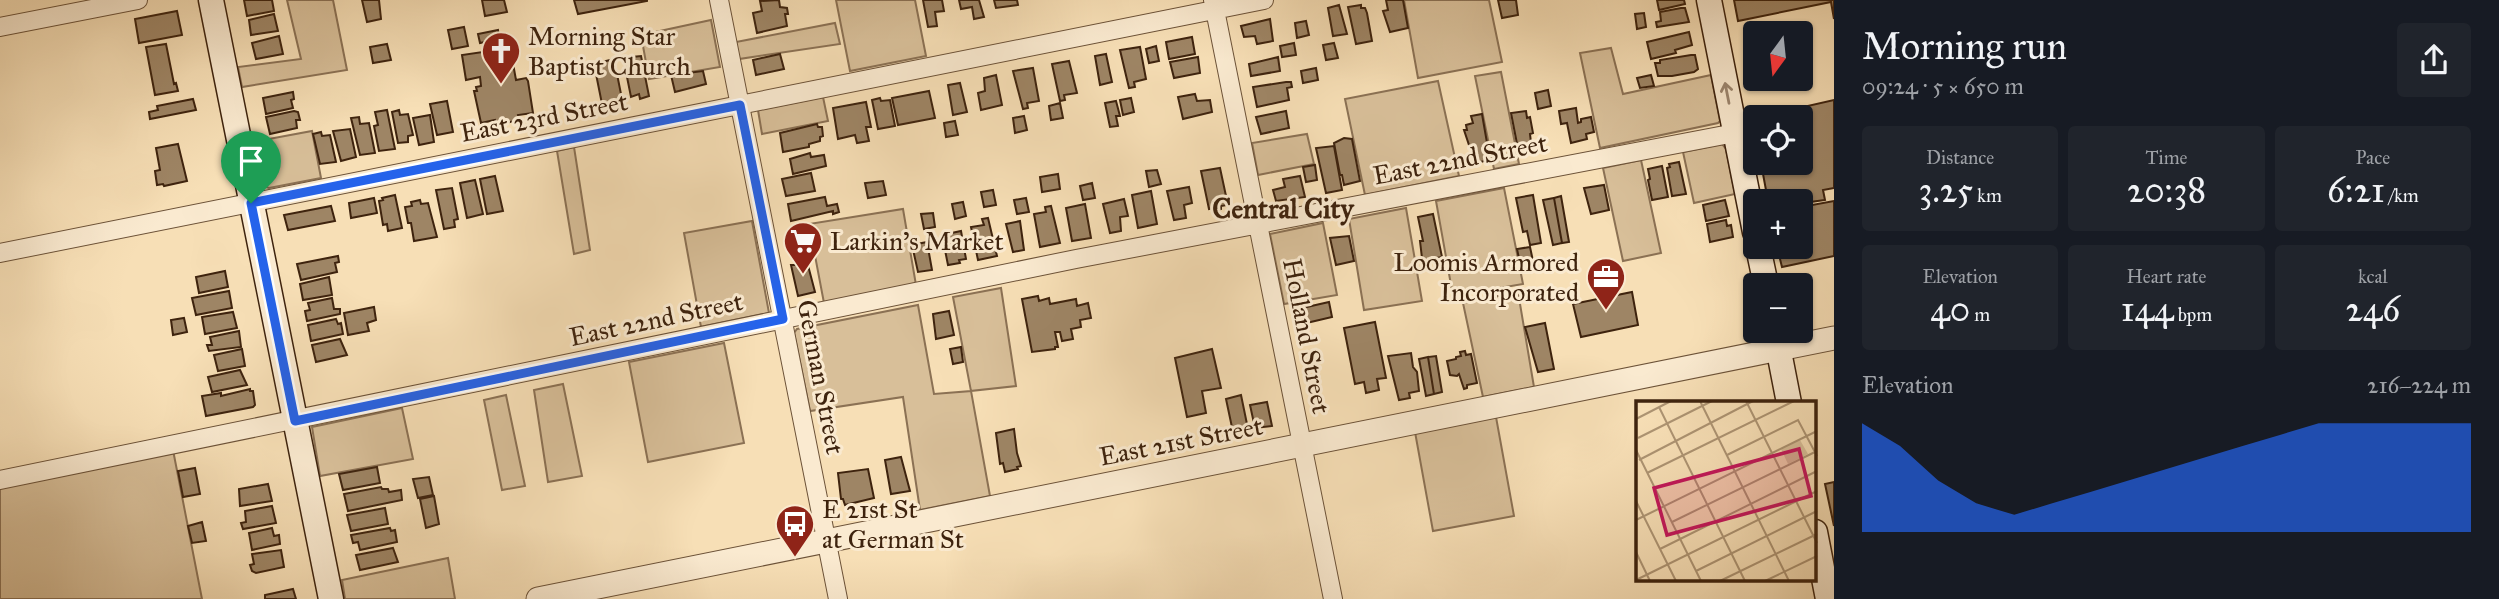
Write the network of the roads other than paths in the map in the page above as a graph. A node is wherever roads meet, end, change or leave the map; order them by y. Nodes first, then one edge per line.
1 (138, 0) edge
2 (211, 0) edge
3 (719, 0) edge
4 (1264, 0) edge
5 (1709, 0) edge
6 (1214, 5) edge
7 (0, 27) edge
8 (740, 105) junction
9 (1735, 133) junction
10 (1746, 189) edge
11 (251, 203) junction
12 (1258, 224) junction
13 (0, 253) edge
14 (783, 319) junction
15 (1834, 338) edge
16 (1813, 339) edge
17 (1763, 343) edge
18 (1778, 343) edge
19 (1789, 401) edge
20 (295, 421) junction
21 (1302, 445) junction
22 (0, 480) edge
23 (1816, 538) edge
24 (827, 541) junction
25 (331, 599) edge
26 (538, 599) edge
27 (838, 599) edge
28 (1333, 599) edge
29 (1828, 599) edge

1 - 7 street
2 - 11 main road
3 - 8 street, German Street
4 - 6 street, East 23rd Street
9 -> 5 main road
6 - 8 street, East 23rd Street
6 - 12 street, Holland Street
8 - 11 street, East 23rd Street
8 - 14 street, German Street
9 - 10 main road
9 - 12 street, East 22nd Street
11 - 13 street, East 23rd Street
11 - 20 main road
12 - 14 street, East 22nd Street
12 - 21 street, Holland Street
14 - 20 street, East 22nd Street
14 - 24 street, German Street
15 - 16 street, East 21st Street
17 - 21 street, East 21st Street
18 - 19 main road
20 - 22 street, East 22nd Street
20 - 25 main road
21 - 24 street, East 21st Street
21 - 28 street, Holland Street
23 - 29 main road
24 - 26 street, East 21st Street
24 - 27 street, German Street

